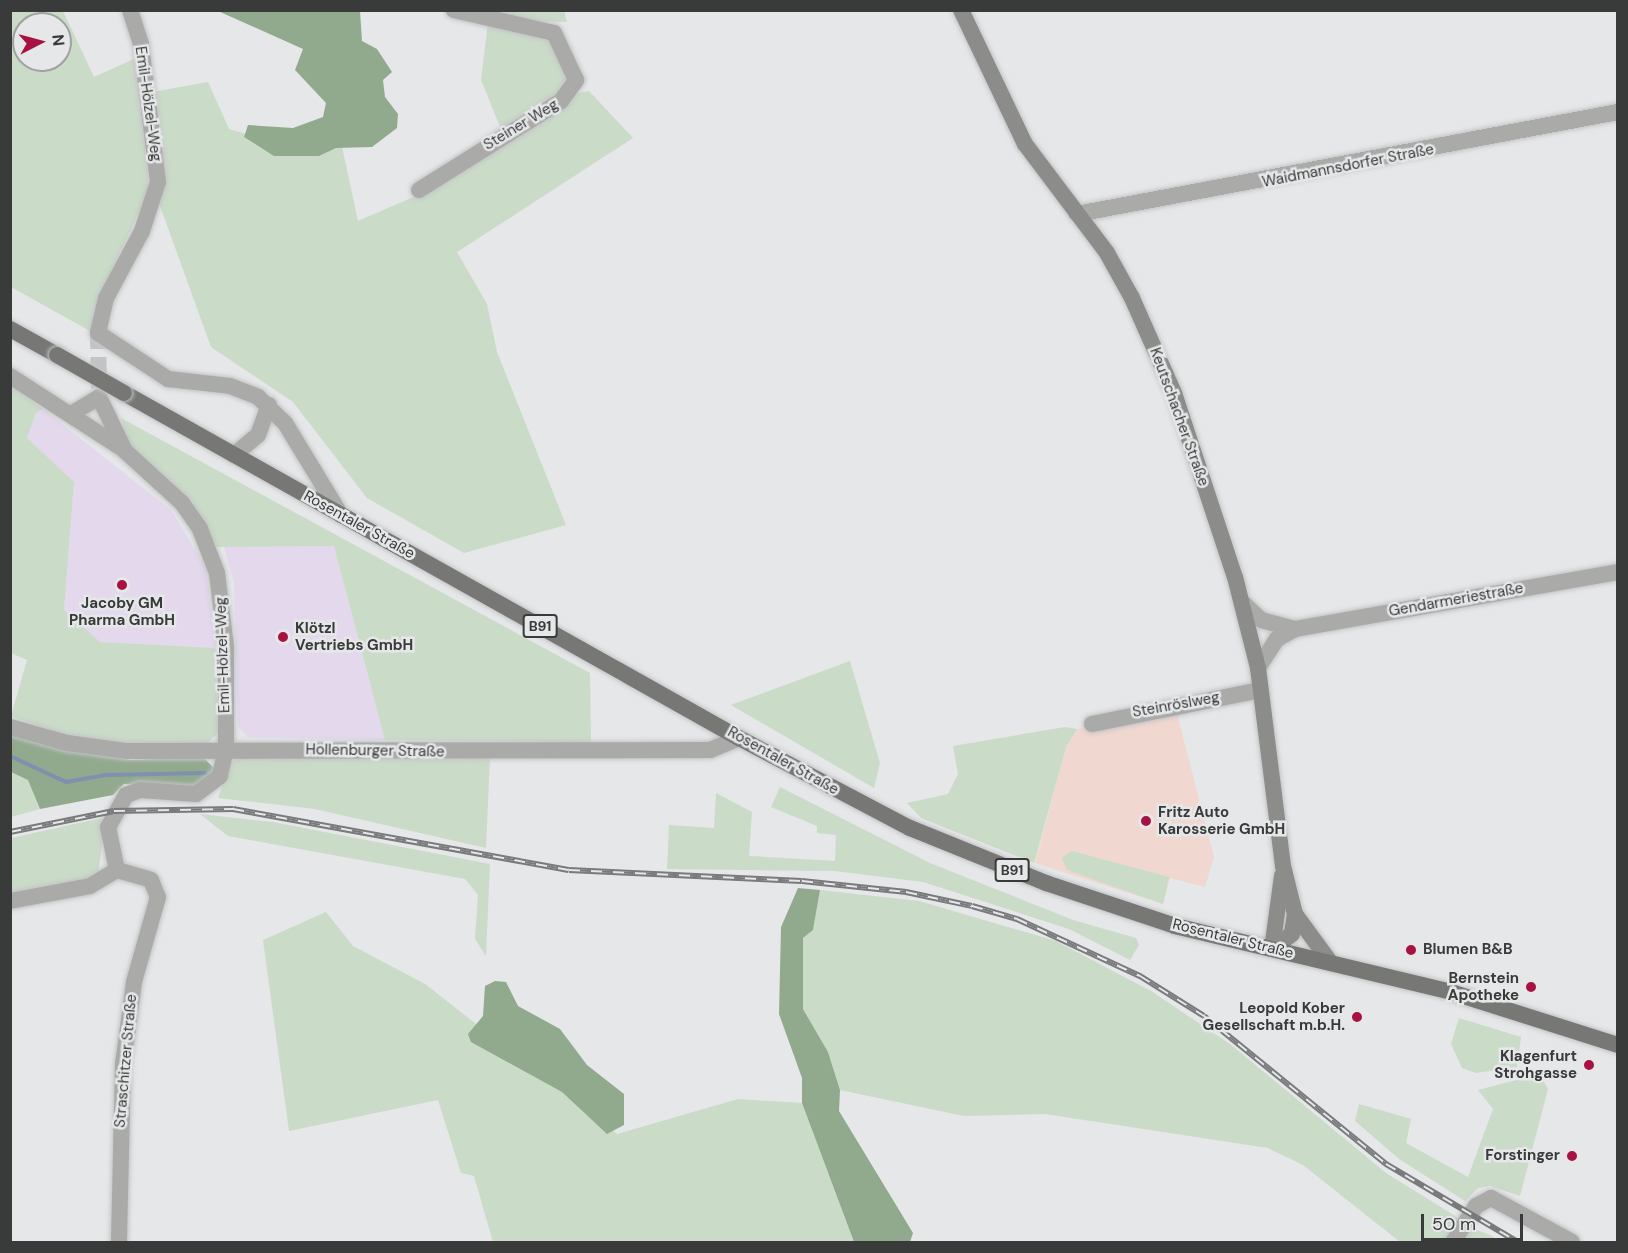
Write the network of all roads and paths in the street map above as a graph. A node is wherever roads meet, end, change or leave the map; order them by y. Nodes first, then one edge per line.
1 (130, 10) edge
2 (454, 10) edge
3 (961, 10) edge
4 (1617, 112) edge
5 (419, 190) dead end
6 (1077, 214) junction
7 (10, 329) edge
8 (10, 376) edge
9 (268, 405) junction
10 (71, 414) junction
11 (125, 450) junction
12 (234, 454) junction
13 (341, 515) junction
14 (1617, 572) edge
15 (1242, 602) junction
16 (1285, 632) junction
17 (1252, 639) junction
18 (1258, 668) junction
19 (1261, 690) junction
20 (1092, 724) dead end
21 (10, 727) edge
22 (739, 738) junction
23 (226, 749) junction
24 (1283, 866) junction
25 (117, 870) junction
26 (10, 901) edge
27 (1295, 914) junction
28 (1272, 949) junction
29 (1331, 963) junction
30 (1617, 1046) edge
31 (119, 1242) edge
32 (1452, 1242) edge
33 (1572, 1242) edge

1 - 9 street, Emil-Hölzel-Weg
2 - 5 street, Steiner Weg
3 - 6 main road, Keutschacher Straße
4 - 6 street, Waidmannsdorfer Straße
6 - 15 main road, Keutschacher Straße
7 - 12 main road, Rosentaler Straße / B91, bridge
8 - 10 street, Emil-Hölzel-Weg
9 - 12 street
9 - 13 street, Emil-Hölzel-Weg
10 - 11 street, Emil-Hölzel-Weg
10 - 11 street, Emil-Hölzel-Weg
11 - 23 street, Emil-Hölzel-Weg
12 - 13 main road, Rosentaler Straße / B91
13 - 22 main road, Rosentaler Straße / B91
14 - 16 street, Gendarmeriestraße
15 - 16 street
15 - 17 main road, Keutschacher Straße
16 - 17 street, Gendarmeriestraße
16 - 18 street
17 - 18 main road, Keutschacher Straße
18 - 19 main road, Keutschacher Straße
19 - 20 street, Steinröslweg
19 - 24 main road, Keutschacher Straße
21 - 23 street, Hollenburger Straße
22 - 23 street, Hollenburger Straße
22 - 28 main road, Rosentaler Straße / B91
23 - 25 street
24 - 27 main road
24 - 28 main road
25 - 26 street
25 - 31 street, Straschitzer Straße
27 - 28 main road
27 - 29 main road
28 - 29 main road, Rosentaler Straße / B91
29 - 30 main road, Rosentaler Straße / B91
32 - 33 street

